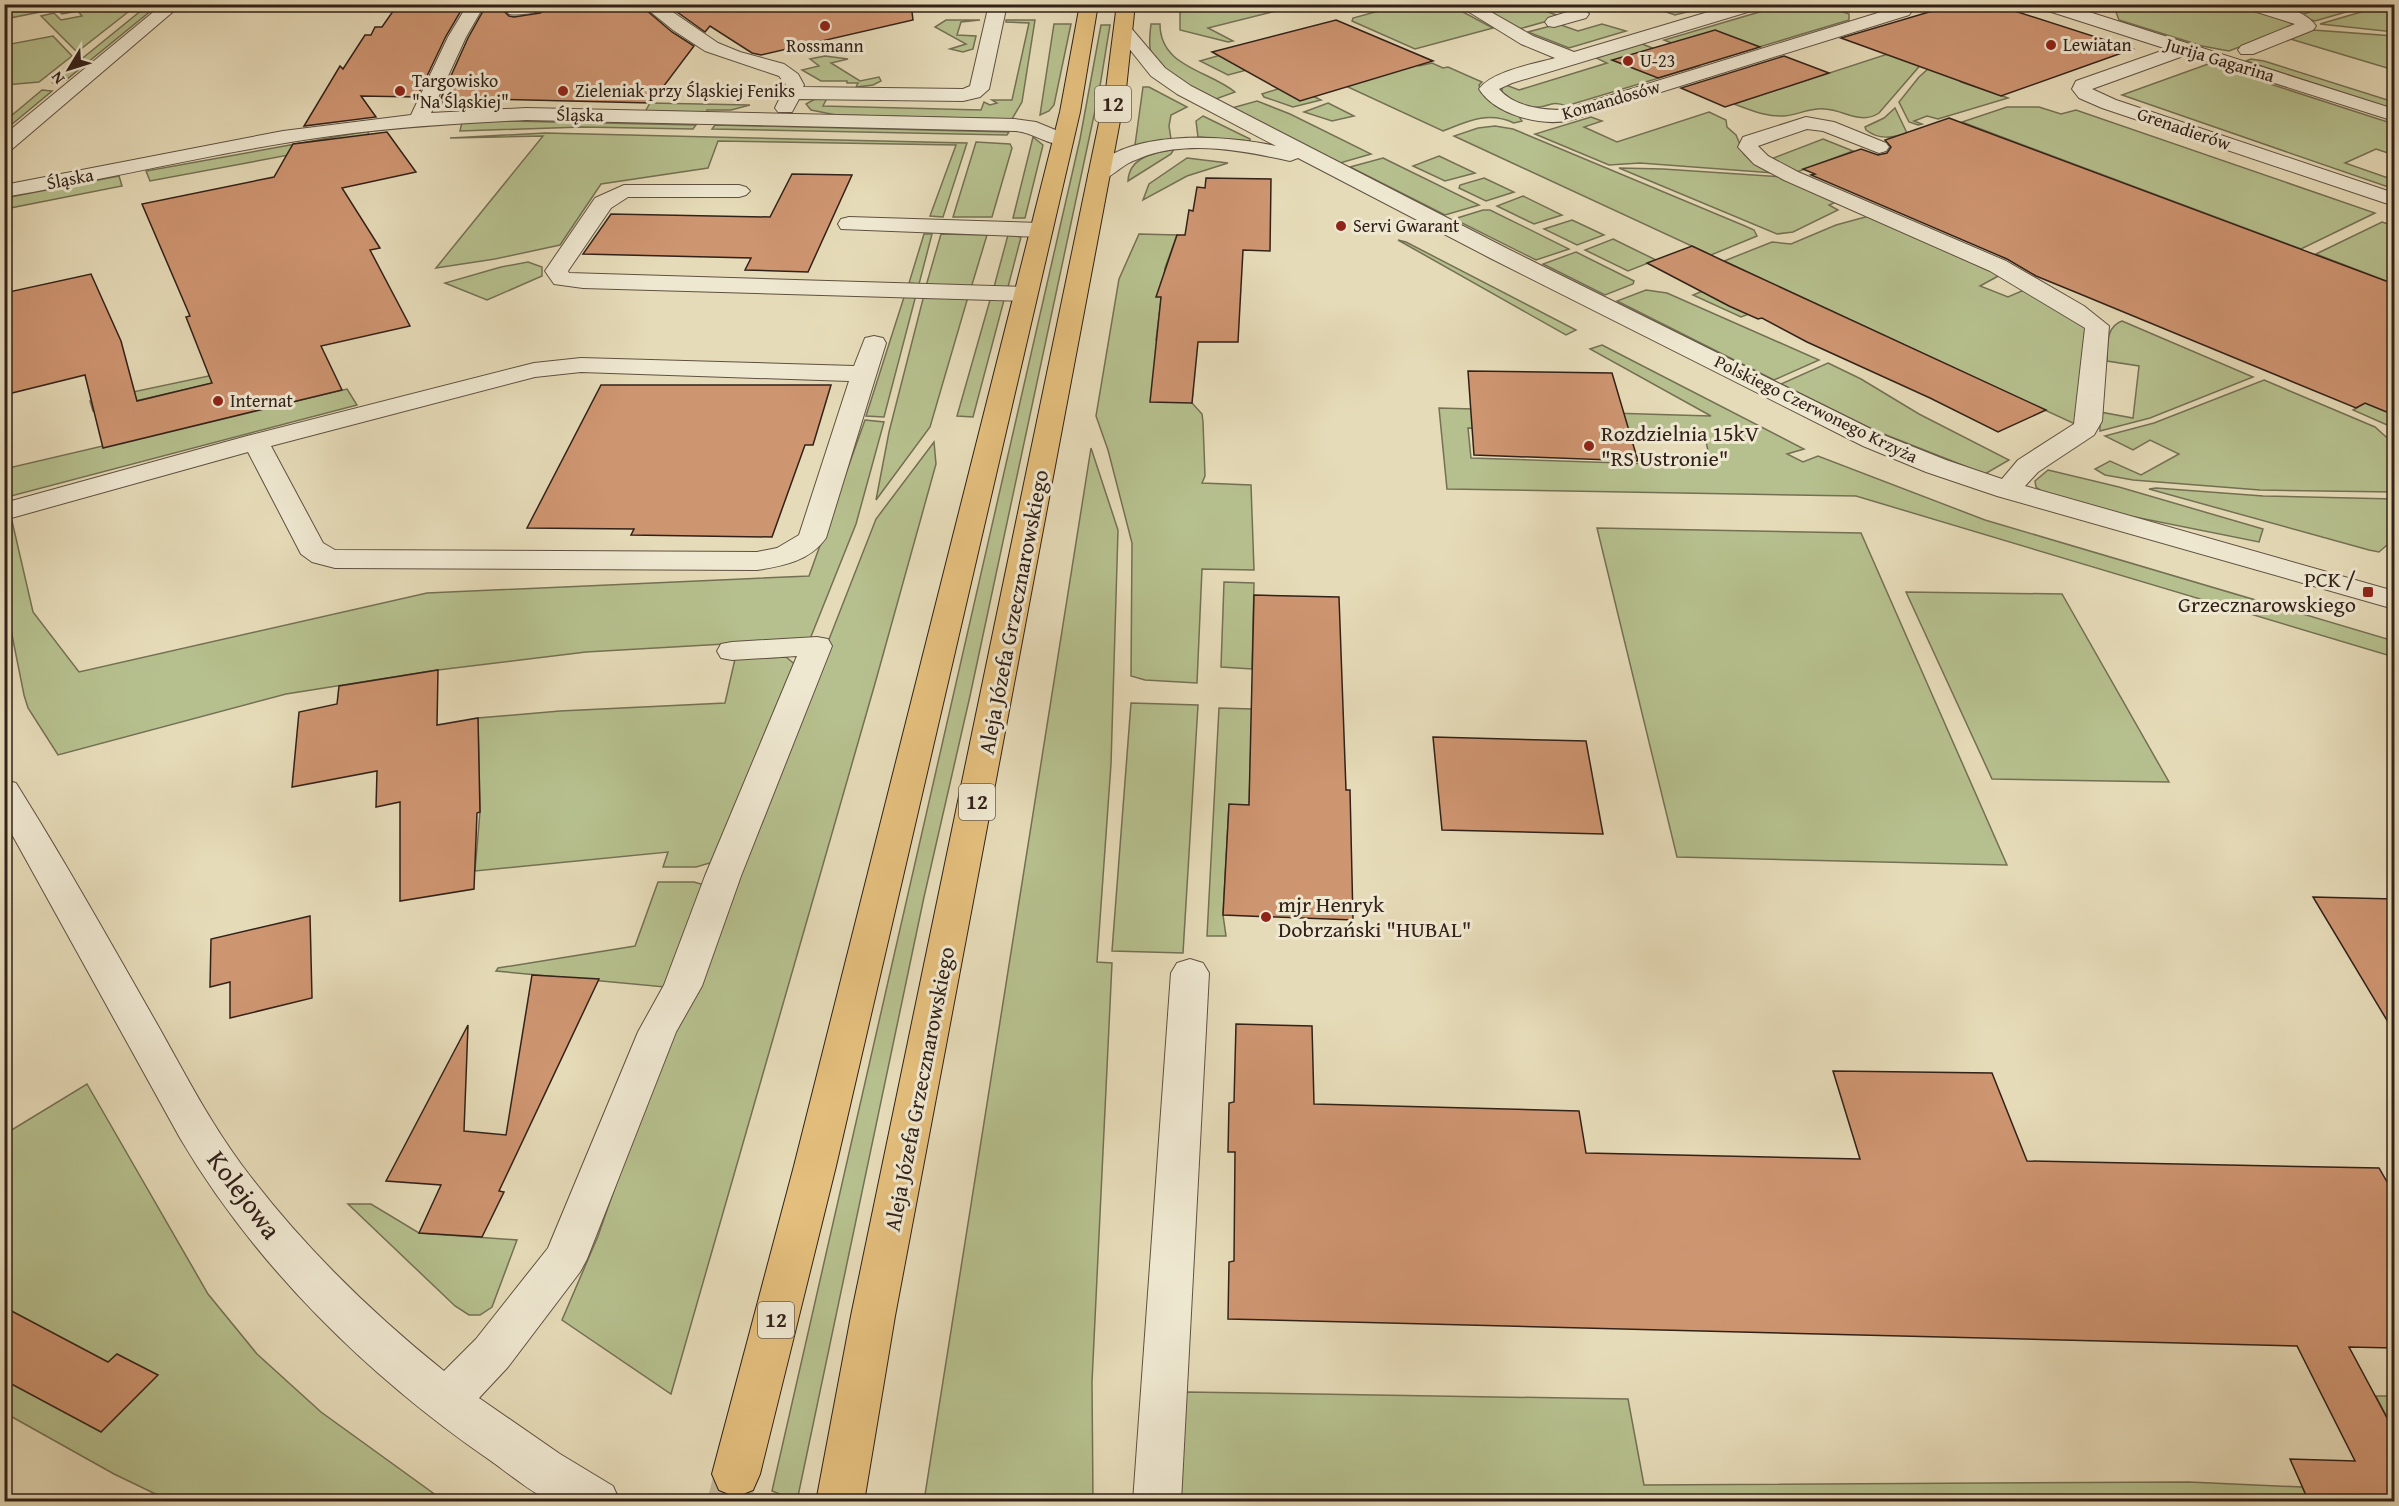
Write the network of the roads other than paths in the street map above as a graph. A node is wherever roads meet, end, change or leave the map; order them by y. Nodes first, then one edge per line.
1 (174, 4) edge
2 (477, 4) edge
3 (546, 4) edge
4 (649, 4) edge
5 (998, 4) edge
6 (1089, 4) edge
7 (1126, 4) edge
8 (1464, 4) edge
9 (1563, 4) edge
10 (1755, 4) edge
11 (2045, 4) edge
12 (2093, 4) edge
13 (2250, 4) edge
14 (515, 10) dead end
15 (1902, 11) dead end
16 (2069, 13) junction
17 (1554, 22) dead end
18 (1125, 32) junction
19 (2184, 49) junction
20 (2247, 50) junction
21 (2207, 56) junction
22 (1574, 59) junction
23 (2338, 78) dead end
24 (792, 93) junction
25 (1070, 112) junction
26 (2394, 115) edge
27 (418, 120) junction
28 (779, 121) junction
29 (1029, 126) junction
30 (1063, 140) junction
31 (4, 146) edge
32 (1879, 147) dead end
33 (135, 167) junction
34 (1335, 168) junction
35 (1098, 175) junction
36 (4, 176) edge
37 (4, 191) edge
38 (739, 191) dead end
39 (2394, 200) edge
40 (849, 224) dead end
41 (1040, 230) junction
42 (1024, 294) junction
43 (874, 343) dead end
44 (864, 374) junction
45 (256, 442) junction
46 (2007, 490) junction
47 (4, 512) edge
48 (2394, 600) edge
49 (732, 651) dead end
50 (8, 803) edge
51 (1190, 974) dead end
52 (446, 1401) junction
53 (736, 1474) tunnel mouth
54 (596, 1502) edge
55 (840, 1502) edge
56 (1156, 1502) edge

1 - 31 street
2 - 27 street
3 - 14 street
4 - 24 street
5 - 24 street
6 - 25 main road, 12
7 - 18 main road, Aleja Józefa Grzecznarowskiego / 12
8 - 22 street
9 - 17 street
10 - 22 street, Komandosów
11 - 16 street, Jurija Gagarina
12 - 16 street
13 - 20 street
15 - 22 street, Komandosów
16 - 19 street, Jurija Gagarina
18 - 34 street, Polskiego Czerwonego Krzyża
18 - 35 main road, Aleja Józefa Grzecznarowskiego / 12
19 - 21 street, Jurija Gagarina
19 - 39 street, Grenadierów
20 - 21 street
20 - 23 street
21 - 26 street, Jurija Gagarina
24 - 28 street
25 - 29 street, Śląska
25 - 30 main road, 12
27 - 28 street, Śląska
27 - 33 street, Śląska
28 - 29 street, Śląska
29 - 30 street, Śląska
30 - 41 main road, 12
32 - 46 street
33 - 36 street, Śląska
33 - 37 street, Śląska
34 - 35 street, Polskiego Czerwonego Krzyża
34 - 46 street, Polskiego Czerwonego Krzyża
35 - 55 main road, Aleja Józefa Grzecznarowskiego / 12
38 - 42 street
40 - 41 street
41 - 42 main road, 12
42 - 53 main road, 12
43 - 44 street
44 - 45 street
44 - 45 street
45 - 47 street
46 - 48 street, Polskiego Czerwonego Krzyża
49 - 52 street
50 - 52 street, Kolejowa
51 - 56 street
52 - 54 street, Kolejowa

